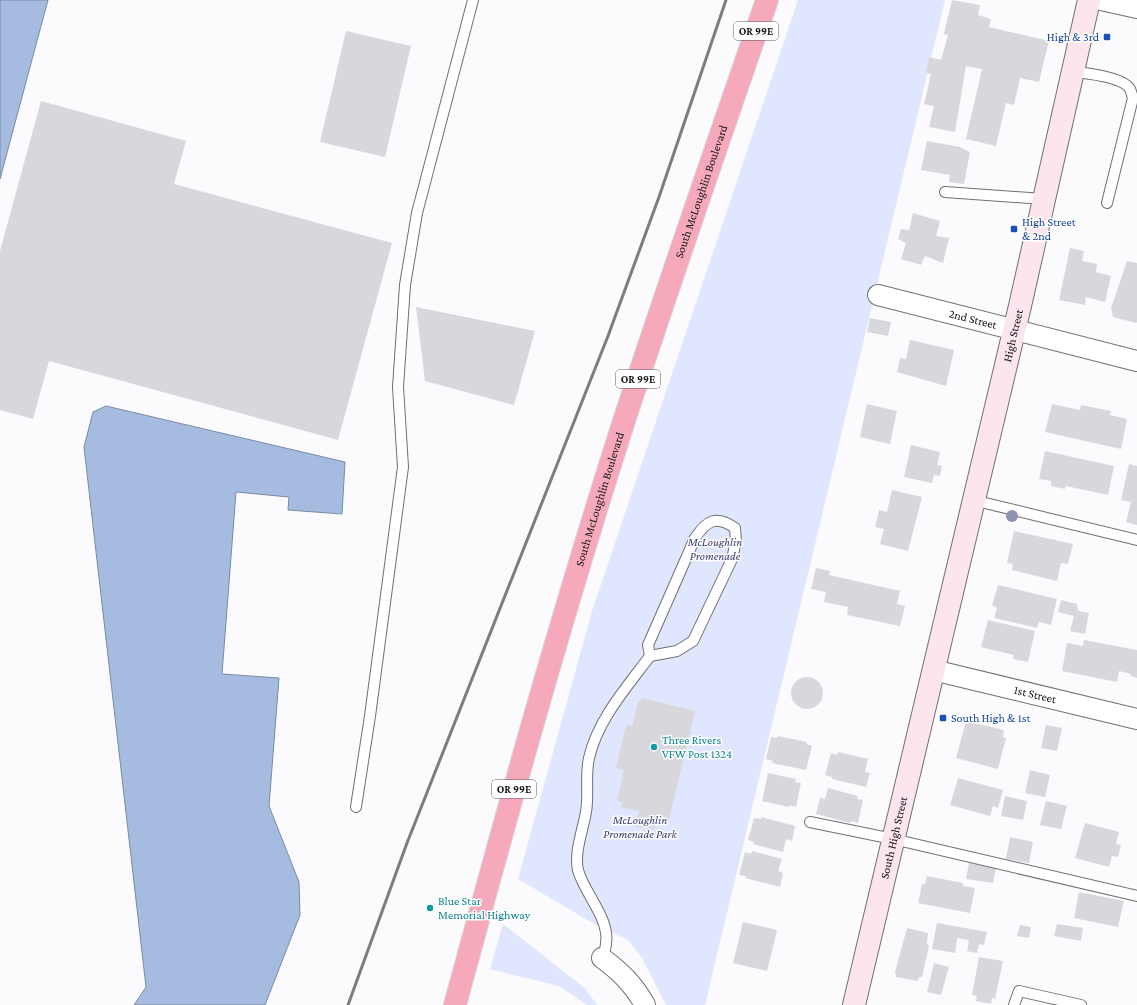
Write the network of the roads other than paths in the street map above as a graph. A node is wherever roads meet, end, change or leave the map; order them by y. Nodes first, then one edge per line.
1 (473, 0) edge
2 (767, 0) edge
3 (1090, 0) edge
4 (1101, 0) edge
5 (1137, 8) edge
6 (1073, 72) junction
7 (945, 192) dead end
8 (1043, 199) junction
9 (1106, 203) dead end
10 (878, 295) dead end
11 (1014, 329) junction
12 (1137, 361) edge
13 (973, 500) junction
14 (1137, 540) edge
15 (650, 656) junction
16 (933, 670) junction
17 (1137, 719) edge
18 (356, 807) dead end
19 (810, 822) dead end
20 (892, 839) junction
21 (1137, 896) edge
22 (602, 958) joint
23 (455, 1005) edge
24 (645, 1005) edge
25 (854, 1005) edge
26 (1014, 1005) edge
27 (1081, 1005) edge

1 - 18 lane
2 - 23 highway, South McLoughlin Boulevard / OR 99E
3 - 6 street, High Street
4 - 5 street
6 - 8 street, High Street
6 - 9 lane
7 - 8 lane
8 - 11 street, High Street
10 - 11 street, 2nd Street
11 - 12 street, 2nd Street
11 - 13 street, High Street
13 - 14 lane
13 - 16 street, High Street
15 - 15 lane
15 - 22 lane
16 - 17 street, 1st Street
16 - 20 street, South High Street
19 - 20 lane
20 - 21 lane
20 - 25 street, South High Street
22 - 24 street
26 - 27 lane

